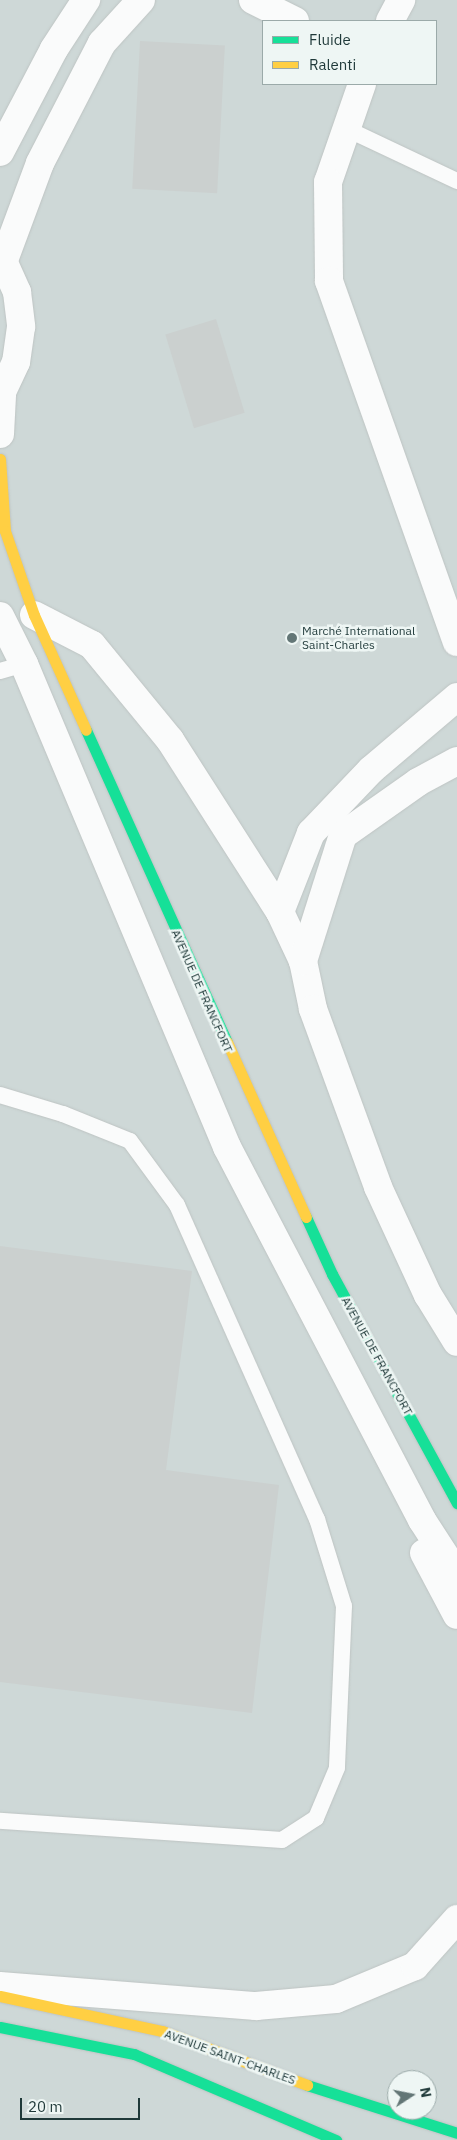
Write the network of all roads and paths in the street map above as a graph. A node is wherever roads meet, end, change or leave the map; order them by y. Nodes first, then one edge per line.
1 (86, 0) edge
2 (141, 0) edge
3 (253, 0) edge
4 (401, 0) edge
5 (293, 20) edge
6 (391, 20) edge
7 (362, 85) edge
8 (346, 129) junction
9 (0, 152) edge
10 (457, 181) edge
11 (2, 257) edge
12 (1, 396) edge
13 (0, 434) edge
14 (0, 459) edge
15 (34, 615) junction
16 (0, 616) edge
17 (457, 642) edge
18 (12, 667) edge
19 (457, 697) edge
20 (457, 761) edge
21 (280, 912) junction
22 (304, 961) junction
23 (0, 1095) edge
24 (276, 1246) junction
25 (457, 1342) edge
26 (457, 1503) edge
27 (457, 1574) edge
28 (457, 1615) edge
29 (0, 1821) edge
30 (457, 1919) edge
31 (0, 1986) edge
32 (0, 1996) edge
33 (0, 2027) edge
34 (457, 2133) edge
35 (336, 2140) edge

1 - 9 street
2 - 11 street
3 - 5 street
4 - 6 street
7 - 8 street
8 - 10 lane
8 - 17 street
11 - 12 street
12 - 13 street
14 - 15 street, AVENUE DE FRANCFORT
15 - 21 street
15 - 26 street, AVENUE DE FRANCFORT
16 - 18 street
18 - 24 street
19 - 21 street
20 - 22 street
21 - 22 street
22 - 25 street
23 - 29 lane
24 - 27 street
24 - 28 street
30 - 31 street
32 - 34 street, AVENUE SAINT-CHARLES
33 - 35 street

